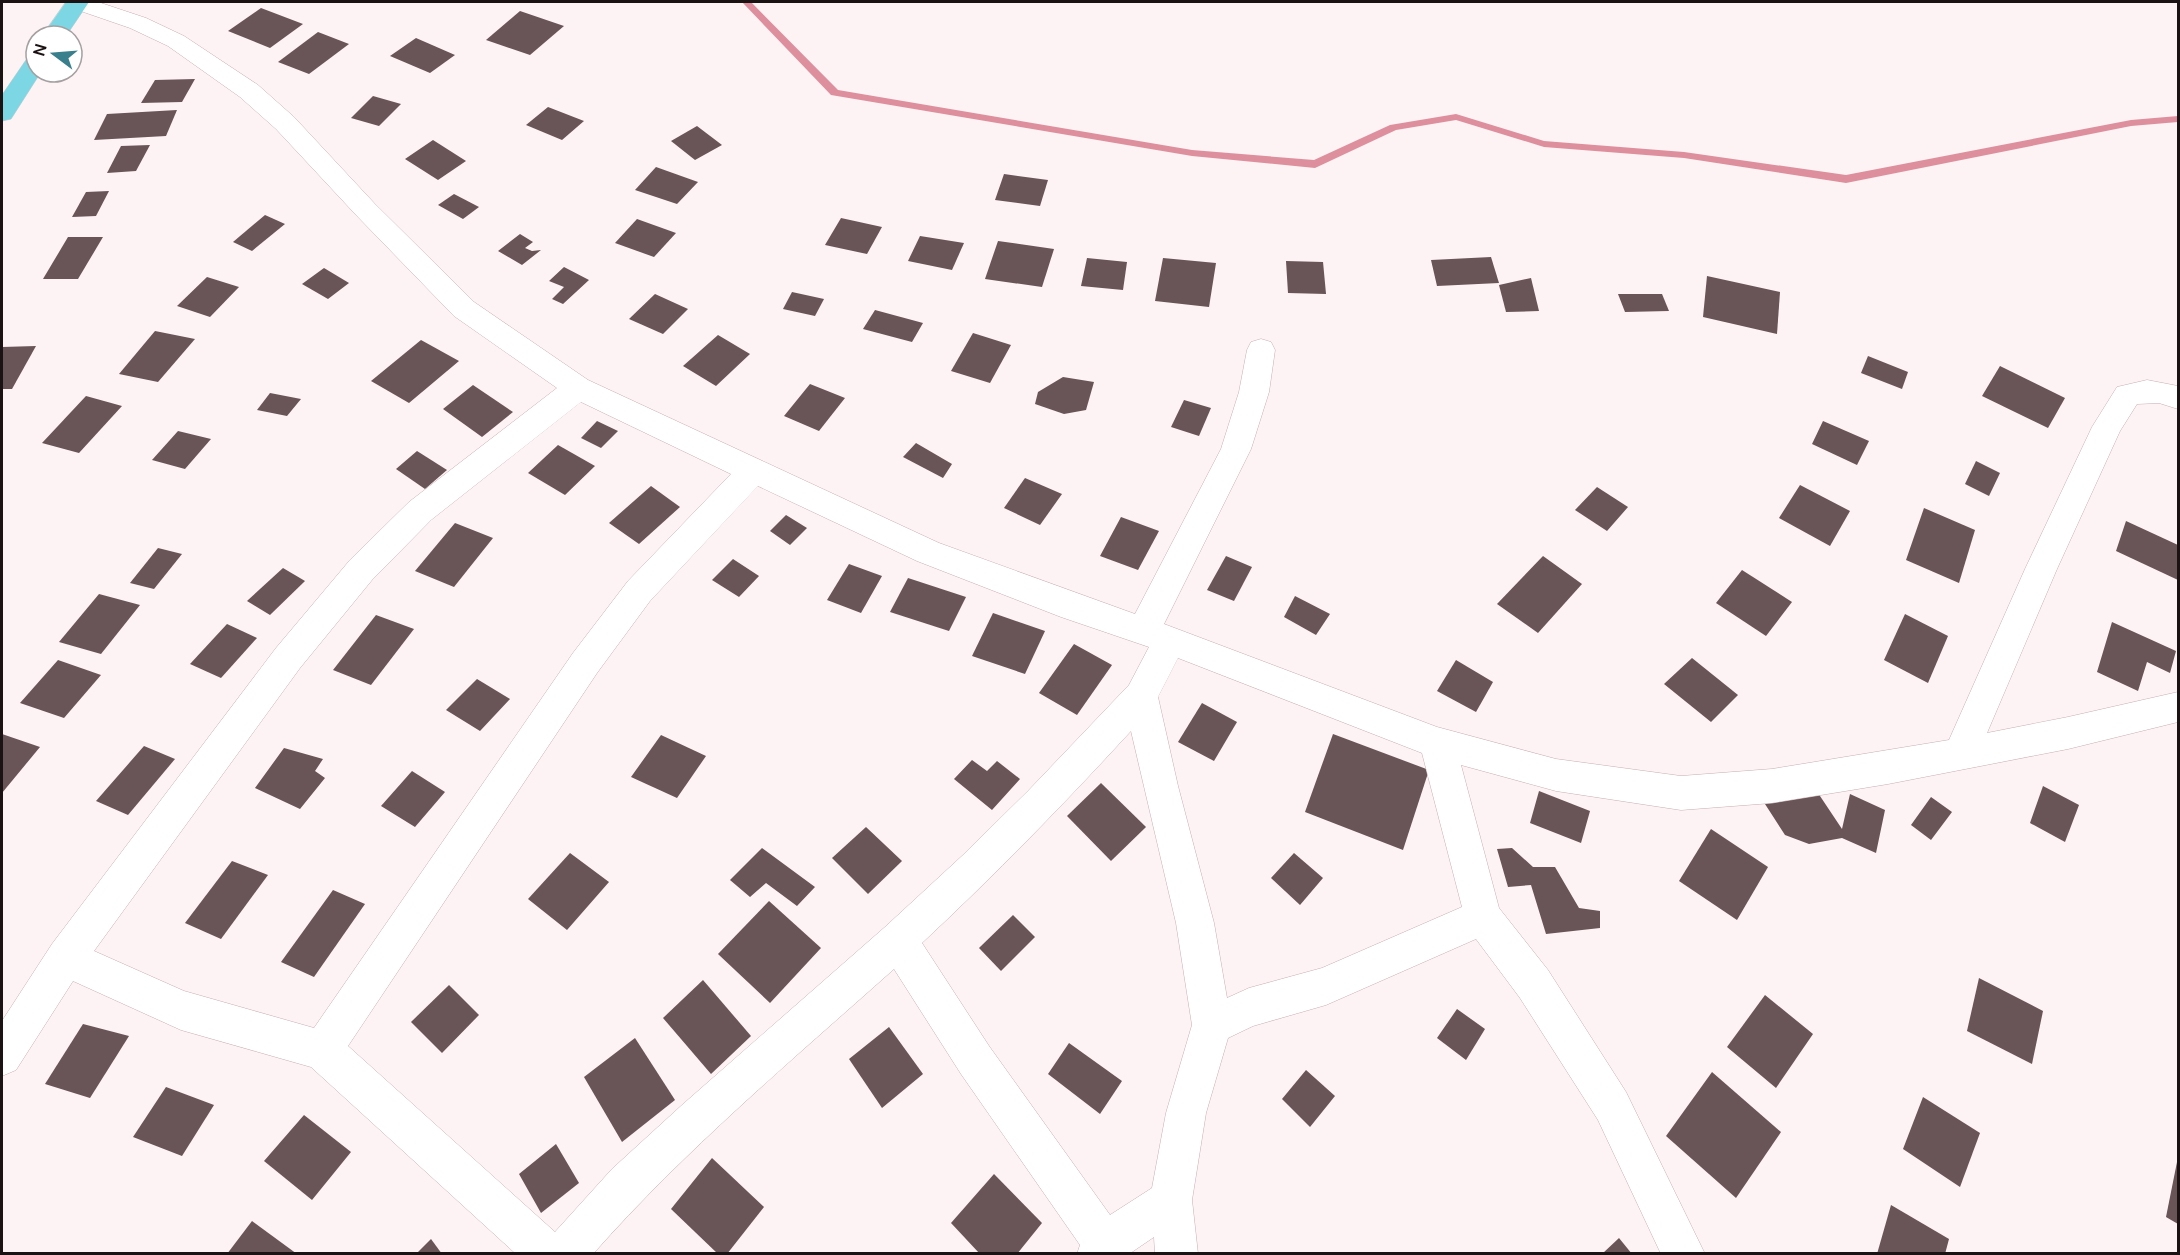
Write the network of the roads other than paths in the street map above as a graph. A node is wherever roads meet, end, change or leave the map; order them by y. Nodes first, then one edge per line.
1 (77, 2) edge
2 (62, 24) edge
3 (24, 80) edge
4 (2, 113) edge
5 (1261, 350) dead end
6 (578, 388) junction
7 (2178, 398) edge
8 (753, 471) junction
9 (1157, 635) junction
10 (1141, 696) junction
11 (2178, 707) edge
12 (1437, 743) junction
13 (1960, 754) junction
14 (1483, 917) junction
15 (898, 940) junction
16 (66, 958) junction
17 (1212, 1025) junction
18 (322, 1050) junction
19 (2, 1056) edge
20 (1172, 1200) junction
21 (1102, 1249) edge
22 (548, 1254) edge
23 (564, 1254) edge
24 (1177, 1254) edge
25 (1684, 1254) edge

1 - 2 main road
1 - 6 street
3 - 4 main road
5 - 9 street
6 - 8 street
6 - 16 street
7 - 13 street
8 - 9 street
8 - 18 street
9 - 10 street
9 - 12 street
10 - 15 street
10 - 17 street
11 - 13 street
12 - 13 street
12 - 14 street
14 - 17 street
14 - 25 street
15 - 21 street
15 - 23 street
16 - 18 street
16 - 19 street
17 - 20 street
18 - 22 street
20 - 21 street
20 - 24 street

